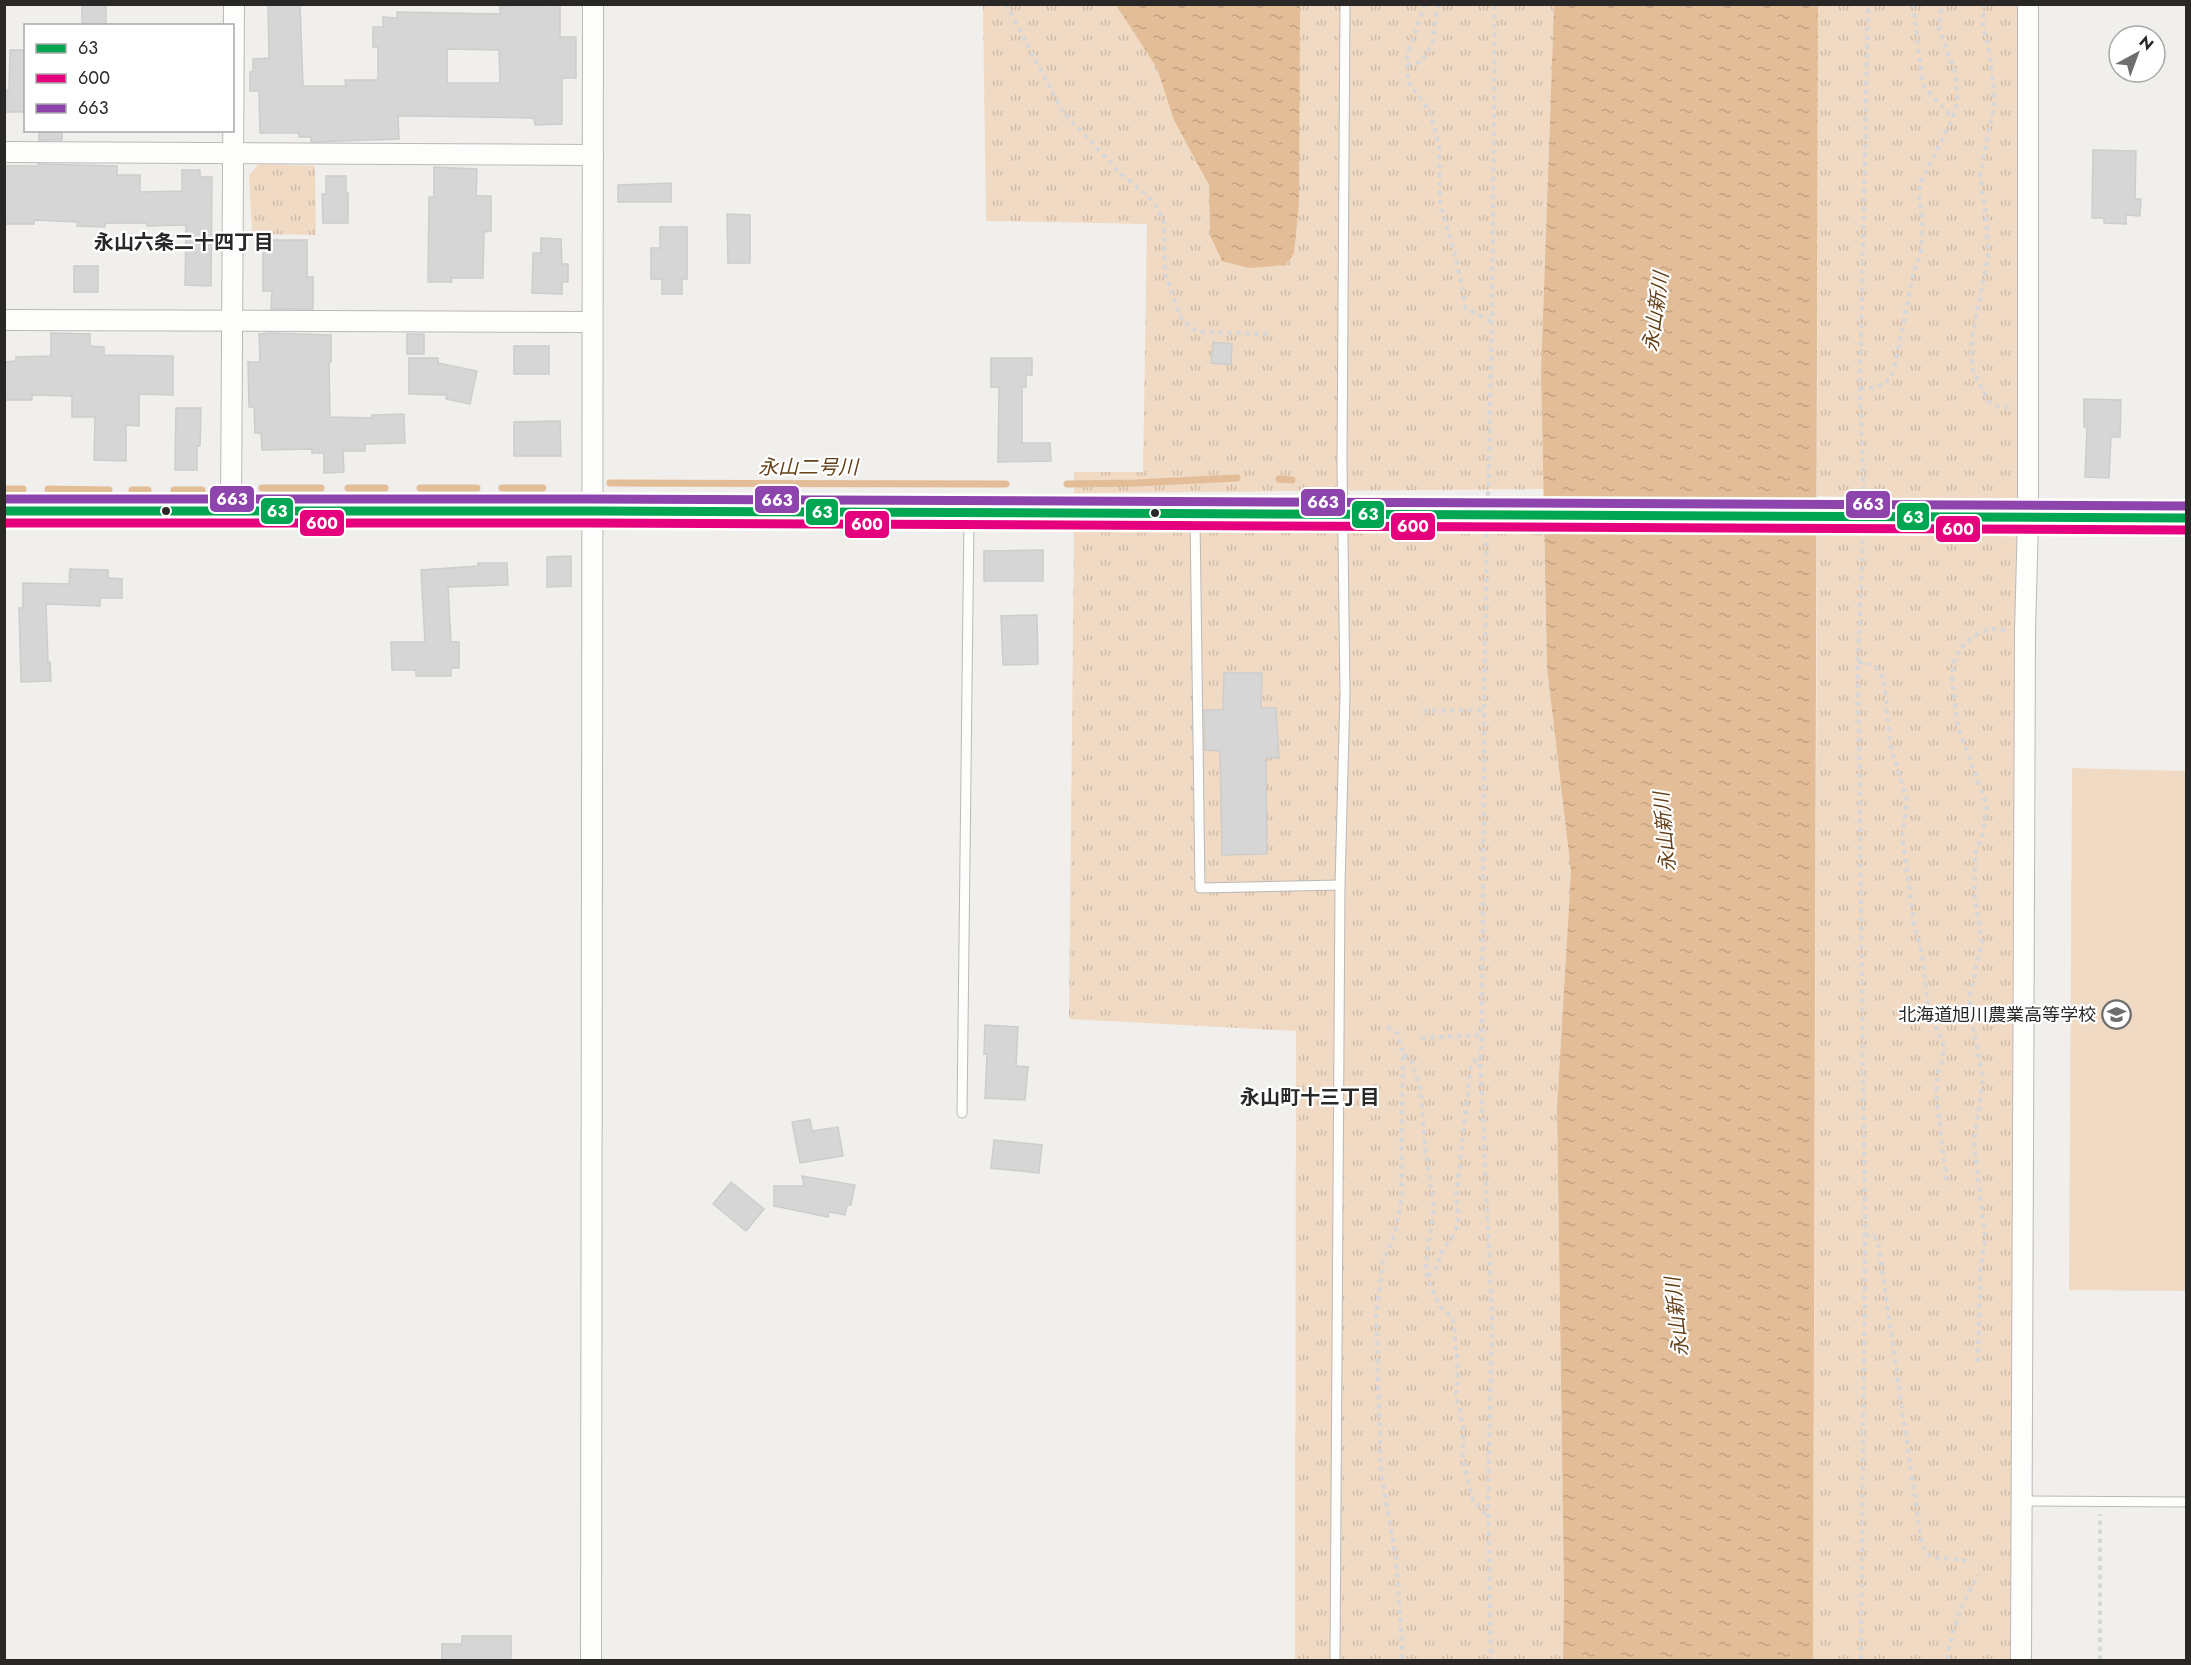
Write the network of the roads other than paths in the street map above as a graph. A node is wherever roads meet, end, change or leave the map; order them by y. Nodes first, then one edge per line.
1 (234, 4) edge
2 (593, 4) edge
3 (1345, 4) edge
4 (2028, 4) edge
5 (4, 152) edge
6 (234, 153) junction
7 (592, 154) junction
8 (4, 320) edge
9 (231, 321) junction
10 (591, 322) junction
11 (231, 510) junction
12 (4, 511) edge
13 (592, 511) junction
14 (969, 513) junction
15 (1195, 515) junction
16 (1343, 515) junction
17 (1425, 515) joint
18 (2028, 518) junction
19 (2187, 518) edge
20 (1340, 885) junction
21 (962, 1113) dead end
22 (2022, 1501) junction
23 (2187, 1502) edge
24 (591, 1660) edge
25 (1335, 1660) edge
26 (2021, 1660) edge

1 - 6 street
2 - 7 street
3 - 16 lane
4 - 18 street
5 - 6 street
6 - 7 street
6 - 9 street
7 - 10 street
8 - 9 street
9 - 10 street
9 - 11 street
10 - 13 street
11 - 12 street
11 - 13 street
13 - 14 street
13 - 24 street
14 - 15 street
14 - 21 lane
15 - 16 street
15 - 20 lane
16 - 17 street
16 - 20 lane
17 - 18 street, bridge
18 - 19 street
18 - 22 street
20 - 25 lane
22 - 23 lane
22 - 26 street

